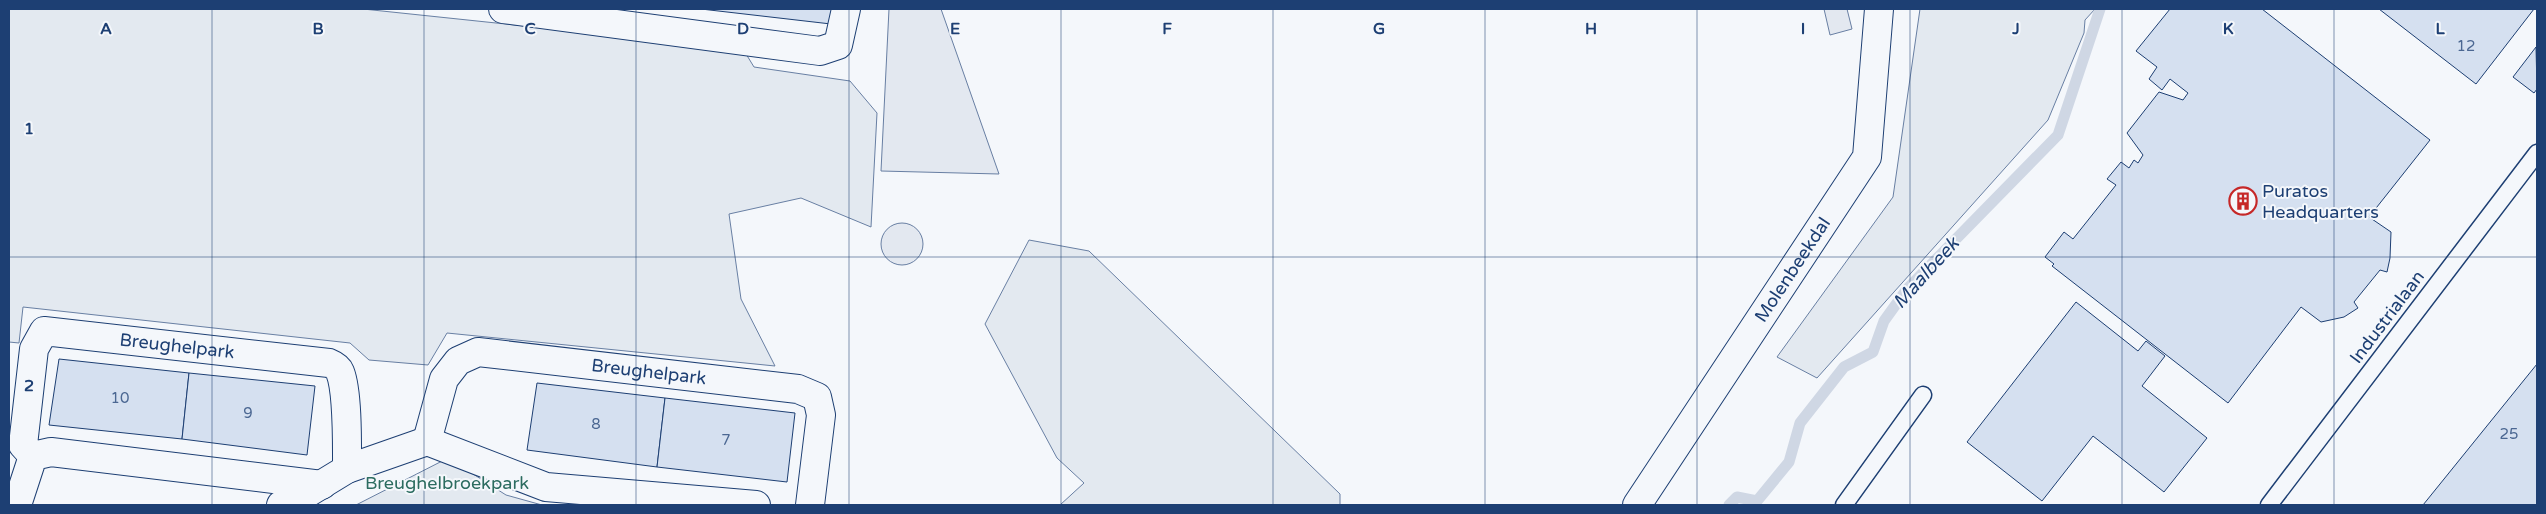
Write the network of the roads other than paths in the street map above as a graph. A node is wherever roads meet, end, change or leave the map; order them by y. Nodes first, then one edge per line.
1 (502, 9) edge
2 (846, 9) edge
3 (1879, 9) edge
4 (2537, 153) edge
5 (1922, 395) dead end
6 (427, 441) junction
7 (33, 456) junction
8 (348, 469) junction
9 (322, 485) junction
10 (17, 505) edge
11 (281, 505) edge
12 (756, 505) edge
13 (810, 505) edge
14 (1637, 505) edge
15 (1844, 505) edge
16 (2269, 505) edge

1 - 2 street
3 - 14 street, Molenbeekdal
4 - 16 lane, Industrialaan
5 - 15 lane
6 - 8 street
6 - 12 street
6 - 13 street, Breughelpark
7 - 8 street, Breughelpark
7 - 9 street
7 - 10 street
8 - 9 street
9 - 11 street

